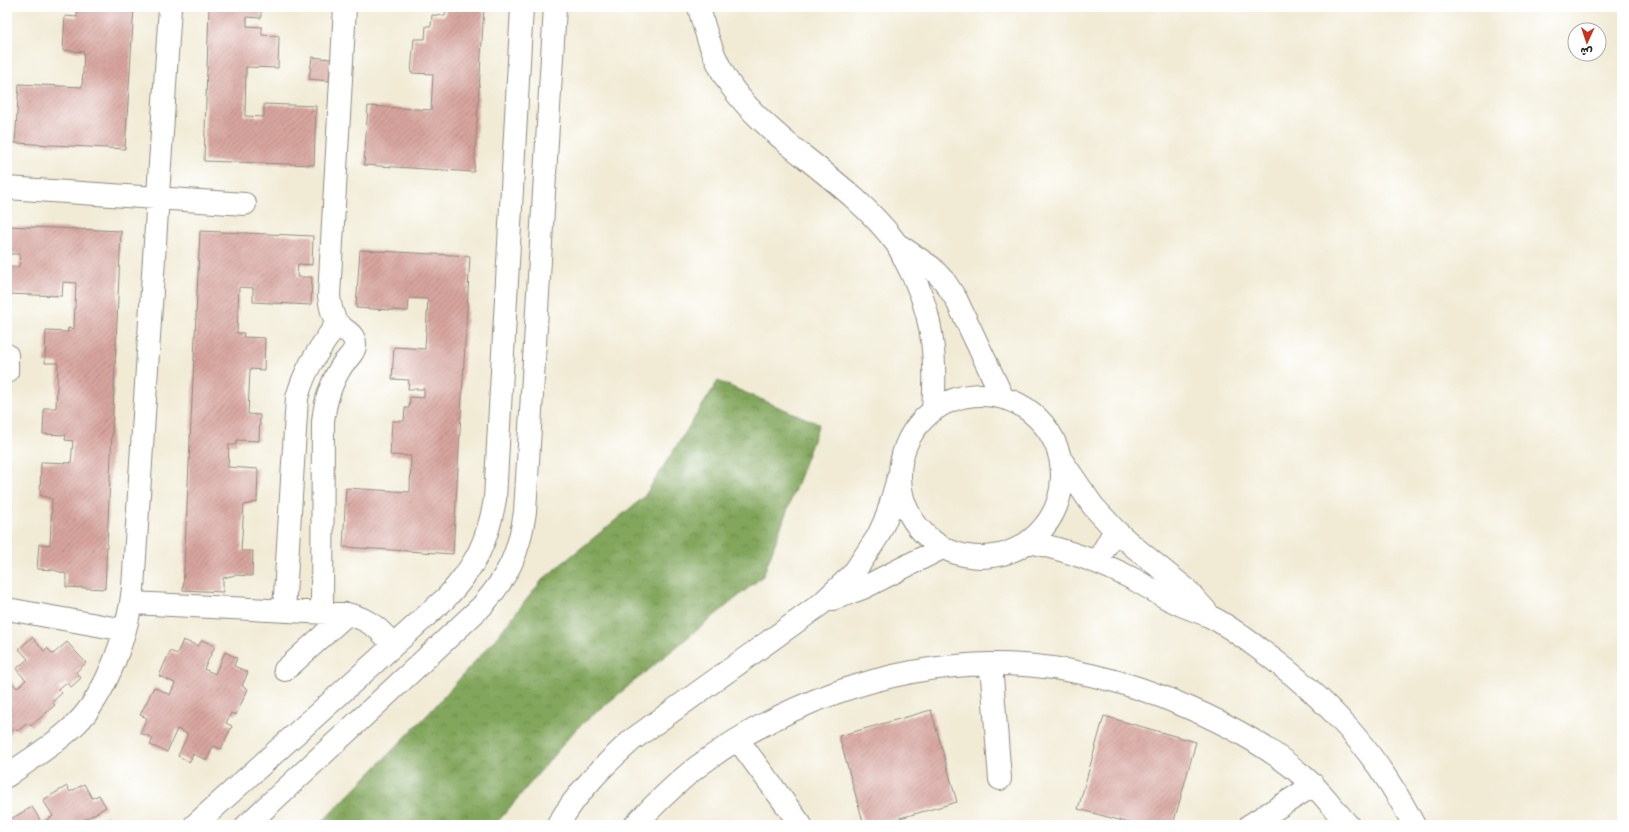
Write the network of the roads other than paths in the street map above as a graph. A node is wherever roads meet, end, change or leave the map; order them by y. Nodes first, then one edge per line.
1 (170, 7) edge
2 (345, 7) edge
3 (522, 7) edge
4 (555, 7) edge
5 (699, 7) edge
6 (7, 188) edge
7 (158, 198) junction
8 (245, 204) dead end
9 (896, 244) junction
10 (337, 323) junction
11 (7, 354) edge
12 (7, 372) edge
13 (1003, 398) junction
14 (933, 410) junction
15 (1062, 462) junction
16 (900, 473) junction
17 (1115, 530) junction
18 (1030, 542) junction
19 (942, 548) junction
20 (1096, 562) junction
21 (132, 603) junction
22 (821, 604) junction
23 (7, 609) edge
24 (284, 611) junction
25 (322, 612) junction
26 (347, 614) junction
27 (1212, 617) junction
28 (125, 630) junction
29 (393, 646) junction
30 (991, 664) junction
31 (285, 670) dead end
32 (738, 740) junction
33 (7, 776) edge
34 (1000, 779) dead end
35 (1314, 785) junction
36 (195, 825) edge
37 (247, 825) edge
38 (558, 825) edge
39 (635, 825) edge
40 (801, 825) edge
41 (1250, 825) edge
42 (1348, 825) edge
43 (1414, 825) edge

1 - 7 street
2 - 10 street
3 - 29 street
4 - 37 street
5 - 9 street
6 - 7 street
7 - 8 street
7 - 21 street
9 - 13 street
9 - 14 street
10 - 24 street
10 - 25 street
11 - 12 street
13 - 14 street
13 - 15 street
14 - 16 street
15 - 17 street
15 - 18 street
16 - 19 street
16 - 22 street
17 - 20 street
17 - 27 street
18 - 19 street
18 - 20 street
19 - 22 street
20 - 27 street
21 - 24 street
21 - 28 street
22 - 38 street
23 - 28 street
24 - 25 street
25 - 26 street
26 - 29 street
26 - 31 street
27 - 43 street
28 - 33 street
29 - 36 street
30 - 32 street
30 - 34 street
30 - 35 street
32 - 39 street
32 - 40 street
35 - 41 street
35 - 42 street

